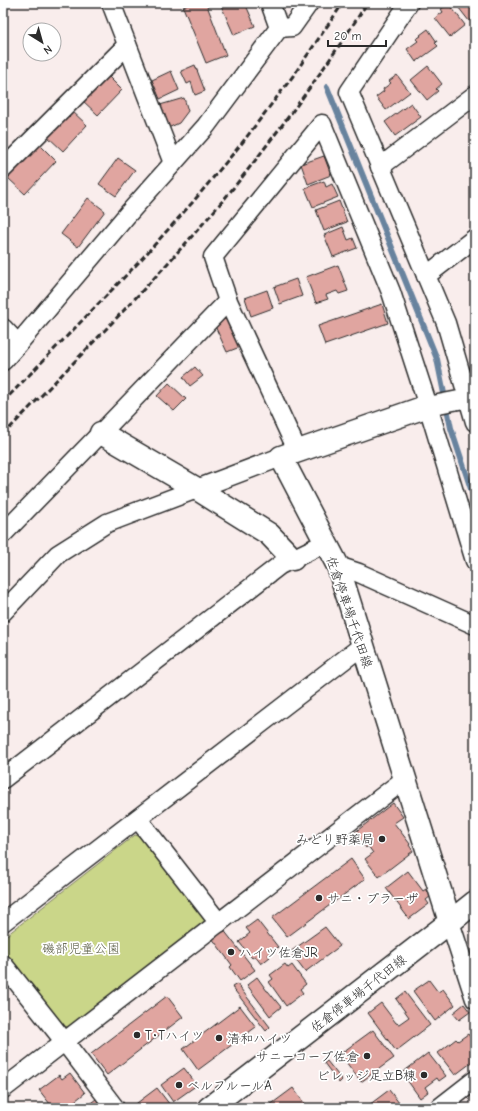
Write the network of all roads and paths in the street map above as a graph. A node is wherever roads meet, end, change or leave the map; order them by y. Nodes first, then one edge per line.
1 (111, 3) edge
2 (270, 3) edge
3 (309, 3) edge
4 (409, 3) edge
5 (279, 28) junction
6 (127, 45) junction
7 (475, 95) edge
8 (173, 163) junction
9 (380, 167) junction
10 (3, 169) edge
11 (475, 238) edge
12 (426, 276) junction
13 (228, 301) junction
14 (3, 328) edge
15 (18, 344) junction
16 (3, 361) edge
17 (472, 396) edge
18 (428, 406) junction
19 (475, 422) edge
20 (101, 433) junction
21 (290, 455) junction
22 (197, 489) junction
23 (3, 534) edge
24 (326, 543) junction
25 (293, 559) junction
26 (475, 561) edge
27 (338, 566) junction
28 (3, 612) edge
29 (475, 625) edge
30 (362, 646) junction
31 (3, 779) edge
32 (405, 779) junction
33 (138, 819) junction
34 (475, 902) edge
35 (3, 922) edge
36 (450, 922) junction
37 (219, 923) junction
38 (3, 964) edge
39 (475, 999) edge
40 (64, 1041) junction
41 (475, 1080) edge
42 (3, 1088) edge
43 (115, 1108) edge
44 (209, 1108) edge
45 (439, 1108) edge

1 - 6 street
2 - 5 street
3 - 5 street
4 - 9 street
5 - 8 street
6 - 8 street
6 - 10 street
7 - 9 street
8 - 15 street
9 - 12 street
11 - 12 street
12 - 17 street
13 - 18 street
13 - 20 street
13 - 21 street
14 - 15 street
15 - 16 street
17 - 18 street
17 - 19 street
18 - 21 main road
18 - 26 street
20 - 22 main road
20 - 23 street
21 - 22 street
21 - 24 main road, 佐倉停車場千代田線
22 - 25 main road
22 - 28 street
24 - 25 street
24 - 27 main road, 佐倉停車場千代田線
25 - 31 street
27 - 29 street
27 - 30 main road, 佐倉停車場千代田線
30 - 32 main road, 佐倉停車場千代田線
30 - 33 street
32 - 36 main road, 佐倉停車場千代田線
32 - 37 street
33 - 35 street
33 - 37 street
34 - 36 main road, 佐倉停車場千代田線
36 - 39 street
36 - 44 main road, 佐倉停車場千代田線
37 - 40 street
38 - 40 street
40 - 42 street
40 - 43 street
41 - 45 street

